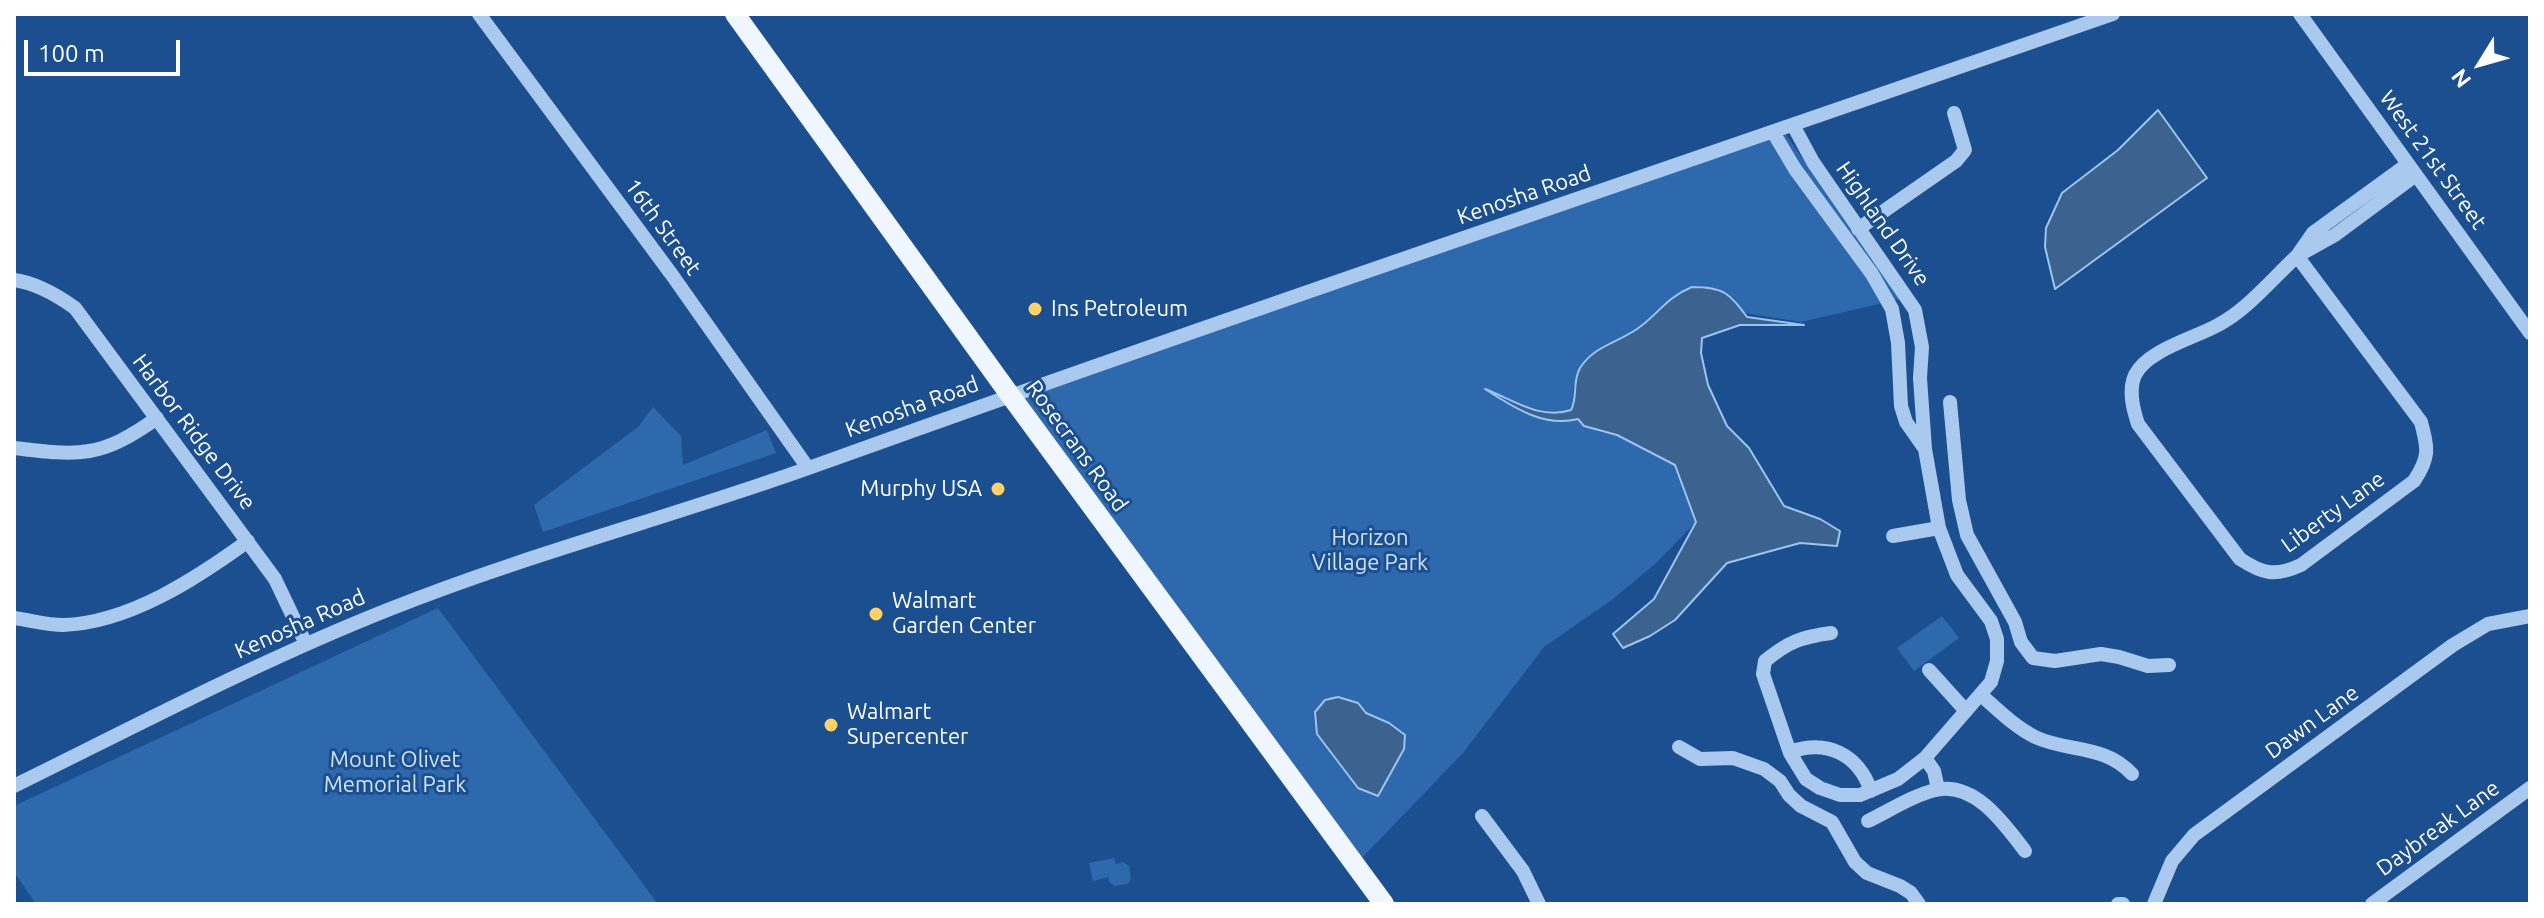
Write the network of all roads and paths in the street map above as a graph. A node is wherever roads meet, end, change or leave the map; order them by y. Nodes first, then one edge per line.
1 (479, 14) edge
2 (735, 14) edge
3 (2113, 14) edge
4 (2300, 14) edge
5 (1954, 113) dead end
6 (1793, 125) junction
7 (1773, 132) junction
8 (2412, 169) junction
9 (1858, 229) junction
10 (2297, 256) junction
11 (14, 280) edge
12 (2530, 333) edge
13 (1010, 395) junction
14 (1950, 402) dead end
15 (157, 418) junction
16 (14, 448) edge
17 (1925, 449) junction
18 (808, 468) junction
19 (1939, 528) junction
20 (1893, 536) dead end
21 (248, 541) junction
22 (1991, 580) junction
23 (1970, 594) junction
24 (2530, 616) edge
25 (14, 618) edge
26 (1831, 633) dead end
27 (306, 644) junction
28 (2169, 665) dead end
29 (1929, 670) dead end
30 (1981, 695) junction
31 (1966, 711) junction
32 (1679, 747) dead end
33 (1790, 752) junction
34 (1925, 758) junction
35 (2132, 774) dead end
36 (14, 786) edge
37 (1820, 788) junction
38 (2530, 788) edge
39 (1938, 789) junction
40 (1871, 791) junction
41 (1807, 809) junction
42 (1482, 816) dead end
43 (1868, 821) dead end
44 (2025, 851) dead end
45 (1384, 904) edge
46 (1539, 904) edge
47 (1919, 904) edge
48 (2154, 904) edge
49 (2372, 904) edge

1 - 18 street, 16th Street
2 - 13 main road, Rosecrans Road
3 - 6 street, Kenosha Road
4 - 8 street, West 21st Street
5 - 9 street
6 - 7 street, Kenosha Road
6 - 9 street, Highland Drive
7 - 13 street, Kenosha Road
7 - 17 street, Highland Drive
8 - 10 street, Liberty Lane
8 - 12 street, West 21st Street
9 - 17 street, Highland Drive
10 - 10 street, Liberty Lane
11 - 15 street, Harbor Ridge Drive
13 - 18 street, Kenosha Road
13 - 45 main road, Rosecrans Road
14 - 22 street
15 - 16 street
15 - 21 street, Harbor Ridge Drive
17 - 19 street, Highland Drive
18 - 27 street, Kenosha Road
19 - 20 street
19 - 23 street, Highland Drive
21 - 25 street
21 - 27 street, Harbor Ridge Drive
22 - 23 street
22 - 28 street
23 - 30 street, Highland Drive
24 - 48 street, Dawn Lane
26 - 33 street
27 - 36 street, Kenosha Road
29 - 31 street
30 - 31 street, Highland Drive
30 - 35 street
31 - 34 street, Highland Drive
32 - 41 street
33 - 37 street
33 - 40 street
34 - 39 street
34 - 40 street, Highland Drive
37 - 40 street, Highland Drive
37 - 41 street
38 - 49 street, Daybreak Lane
39 - 43 street
39 - 44 street
41 - 47 street
42 - 46 street

